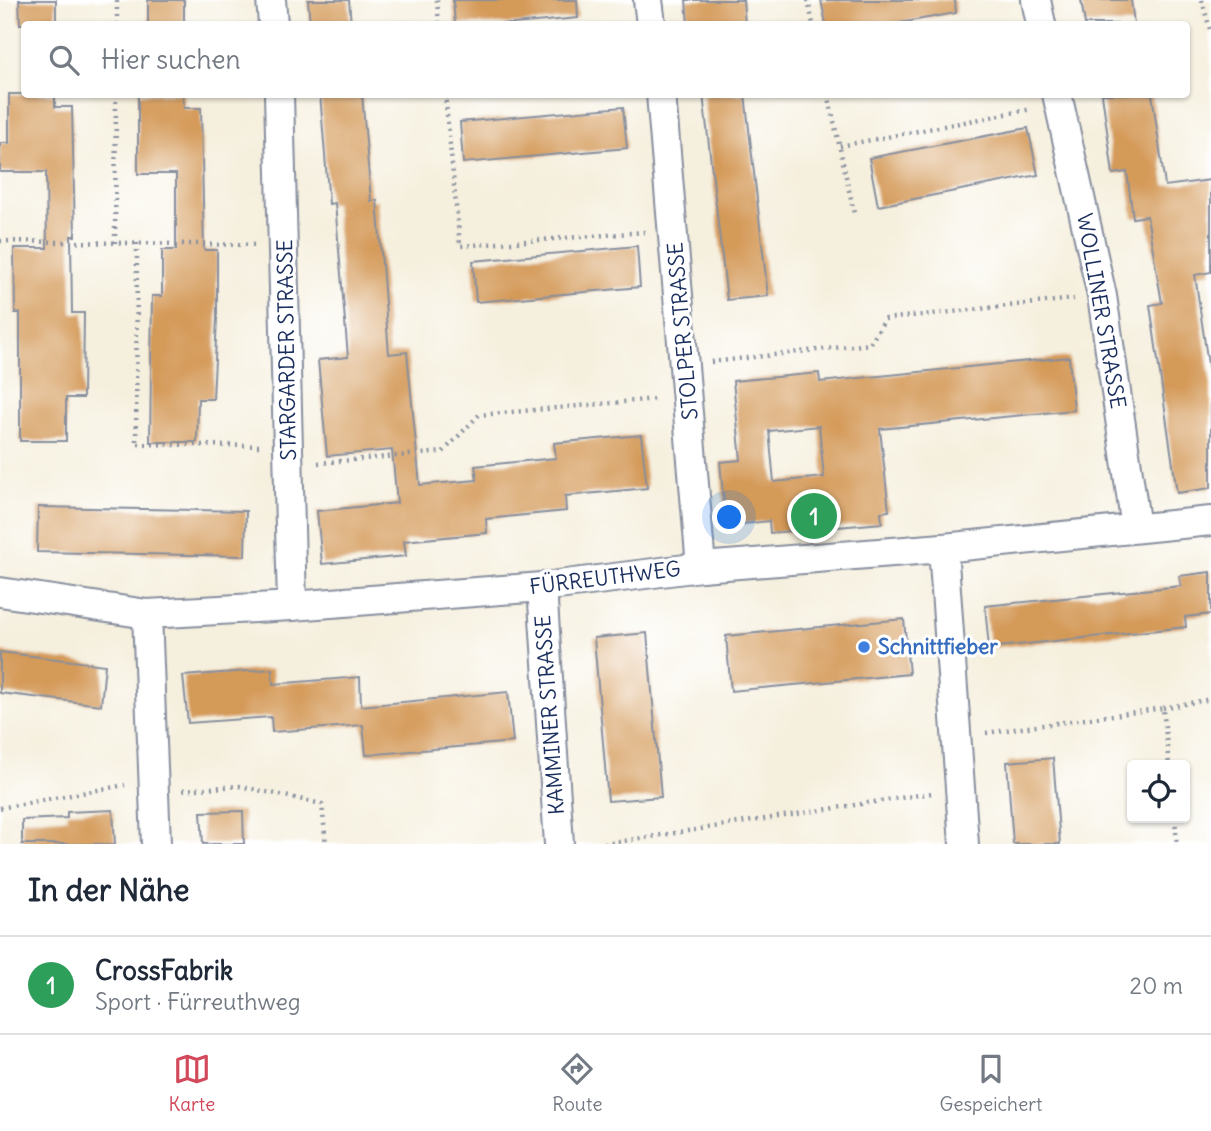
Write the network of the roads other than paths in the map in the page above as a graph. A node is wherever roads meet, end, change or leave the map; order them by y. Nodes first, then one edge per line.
1 (271, 0) edge
2 (648, 0) edge
3 (1036, 0) edge
4 (273, 21) edge
5 (651, 21) edge
6 (1040, 21) edge
7 (279, 98) edge
8 (660, 98) edge
9 (1058, 99) edge
10 (1211, 521) edge
11 (1136, 528) junction
12 (943, 548) junction
13 (701, 567) junction
14 (542, 587) junction
15 (0, 592) edge
16 (292, 606) junction
17 (147, 614) junction
18 (156, 844) edge
19 (558, 844) edge
20 (964, 844) edge

1 - 4 street
2 - 5 street
3 - 6 street
7 - 16 street, STARGARDER STRASSE
8 - 13 street, STOLPER STRASSE
9 - 11 street, WOLLINER STRASSE
10 - 11 street, FÜRREUTHWEG
11 - 12 street, FÜRREUTHWEG
12 - 13 street, FÜRREUTHWEG
12 - 20 street
13 - 14 street, FÜRREUTHWEG
14 - 16 street, FÜRREUTHWEG
14 - 19 street, KAMMINER STRASSE
15 - 17 street, FÜRREUTHWEG
16 - 17 street, FÜRREUTHWEG
17 - 18 street

